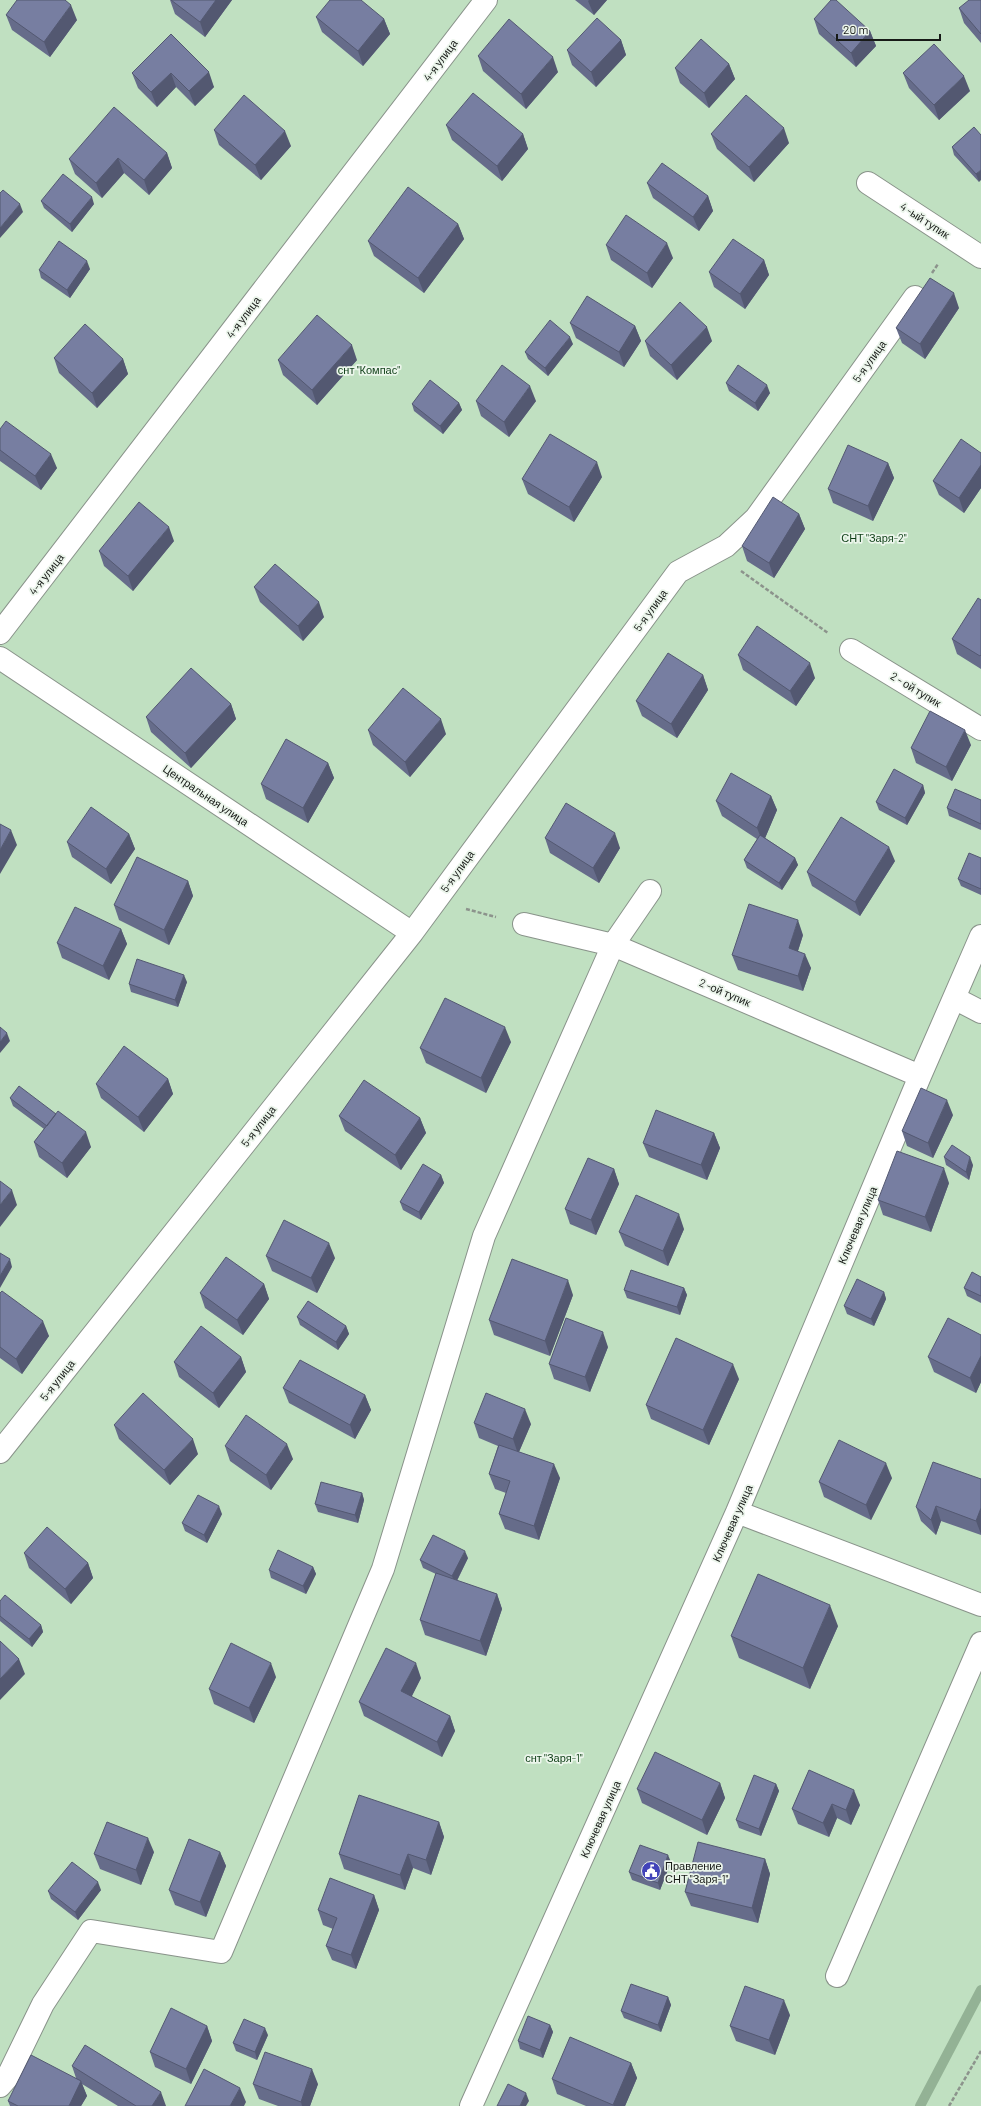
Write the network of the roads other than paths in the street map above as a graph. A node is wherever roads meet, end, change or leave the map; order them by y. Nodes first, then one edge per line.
1 (486, 0) edge
2 (868, 183) dead end
3 (981, 257) edge
4 (915, 297) edge
5 (0, 633) edge
6 (851, 650) road end
7 (0, 658) edge
8 (981, 729) edge
9 (650, 891) dead end
10 (524, 924) road end
11 (412, 932) junction
12 (981, 936) edge
13 (613, 945) junction
14 (954, 998) junction
15 (981, 1012) edge
16 (920, 1076) junction
17 (0, 1452) edge
18 (737, 1512) junction
19 (981, 1605) edge
20 (981, 1643) edge
21 (837, 1976) dead end
22 (0, 2086) edge
23 (471, 2106) edge

1 - 5 street, 4-я улица
2 - 3 street, 4 -ый тупик
4 - 11 street, 5-я улица
6 - 8 street, 2 - ой тупик
7 - 11 street, Центральная улица
9 - 13 street
10 - 13 street, 2 -ой тупик
11 - 17 street, 5-я улица
12 - 14 street, Ключевая улица
13 - 16 street, 2 -ой тупик
13 - 22 street
14 - 15 street
14 - 16 street, Ключевая улица
16 - 18 street, Ключевая улица
18 - 19 street
18 - 23 street, Ключевая улица
20 - 21 street

